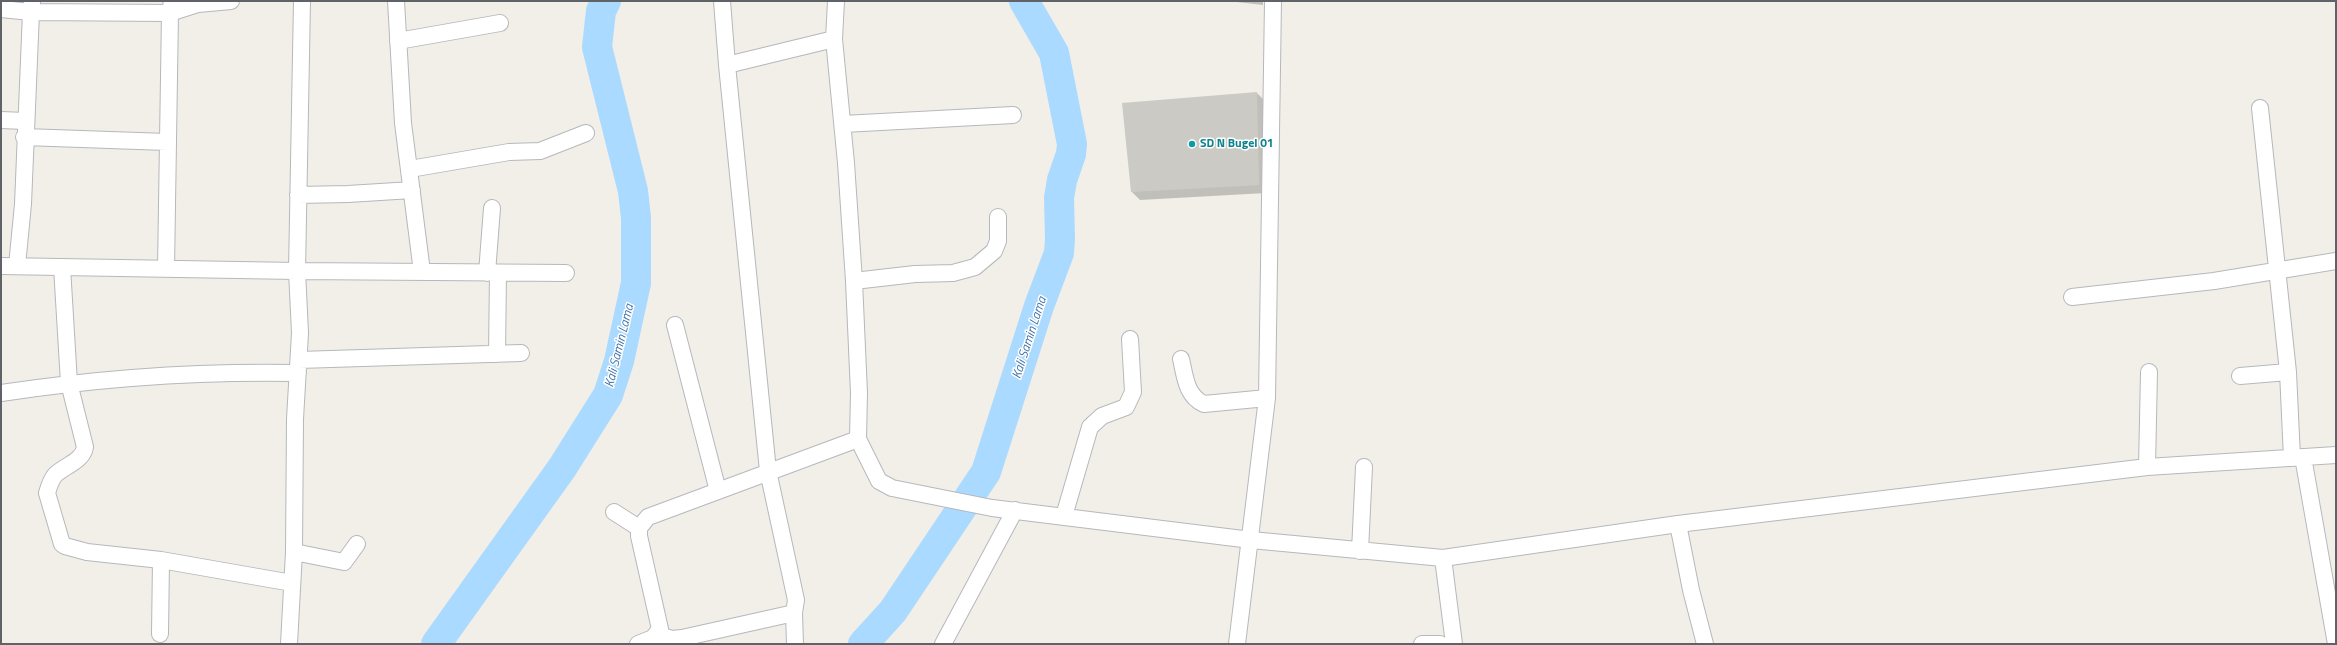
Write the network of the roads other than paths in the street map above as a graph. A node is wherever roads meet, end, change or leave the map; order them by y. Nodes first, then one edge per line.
1 (231, 1) edge
2 (302, 1) edge
3 (396, 1) edge
4 (722, 1) edge
5 (836, 1) edge
6 (1273, 1) edge
7 (32, 6) edge
8 (171, 7) edge
9 (1, 9) edge
10 (500, 23) dead end
11 (834, 39) junction
12 (398, 41) junction
13 (728, 65) junction
14 (2260, 108) dead end
15 (1013, 115) dead end
16 (1, 120) edge
17 (25, 121) junction
18 (843, 124) junction
19 (586, 133) dead end
20 (24, 137) junction
21 (167, 142) junction
22 (410, 169) junction
23 (412, 190) junction
24 (298, 194) junction
25 (492, 208) dead end
26 (998, 217) dead end
27 (2336, 261) edge
28 (1, 266) edge
29 (17, 266) junction
30 (62, 267) junction
31 (166, 269) junction
32 (2279, 269) junction
33 (297, 271) junction
34 (422, 272) junction
35 (493, 273) junction
36 (566, 273) dead end
37 (854, 281) junction
38 (2072, 297) dead end
39 (675, 325) dead end
40 (1130, 339) dead end
41 (521, 353) dead end
42 (497, 354) junction
43 (1181, 359) dead end
44 (298, 366) junction
45 (2149, 372) dead end
46 (2288, 372) junction
47 (2240, 376) dead end
48 (69, 383) junction
49 (1, 393) edge
50 (1267, 398) junction
51 (858, 438) junction
52 (2336, 455) edge
53 (2298, 458) junction
54 (1364, 467) dead end
55 (2147, 467) junction
56 (768, 471) junction
57 (718, 491) junction
58 (1015, 510) junction
59 (614, 512) dead end
60 (1064, 516) junction
61 (1678, 524) junction
62 (639, 528) junction
63 (1251, 540) junction
64 (357, 544) dead end
65 (1360, 551) junction
66 (294, 552) junction
67 (1443, 558) junction
68 (161, 560) junction
69 (292, 583) junction
70 (794, 613) junction
71 (160, 634) dead end
72 (657, 634) junction
73 (289, 644) edge
74 (638, 644) edge
75 (795, 644) edge
76 (942, 644) edge
77 (1237, 644) edge
78 (1422, 644) edge
79 (1440, 644) edge
80 (1454, 644) edge
81 (1705, 644) edge
82 (2336, 644) edge

1 - 8 street
2 - 24 street
3 - 12 street
4 - 13 street
5 - 11 street
6 - 50 street
7 - 8 street
7 - 9 street
7 - 17 street
8 - 21 street
10 - 12 street
11 - 13 street
11 - 18 street
12 - 22 street
13 - 56 street
14 - 32 street
15 - 18 street
16 - 17 street
17 - 20 street
18 - 37 street
19 - 22 street
20 - 21 street
20 - 29 street
21 - 31 street
22 - 23 street
23 - 24 street
23 - 34 street
24 - 33 street
25 - 35 street
26 - 37 street
27 - 32 street
28 - 29 street
29 - 30 street
30 - 31 street
30 - 48 street
31 - 33 street
32 - 38 street
32 - 46 street
33 - 34 street
33 - 44 street
34 - 35 street
35 - 36 street
35 - 42 street
37 - 51 street
39 - 57 street
40 - 60 street
41 - 42 street
42 - 44 street
43 - 50 street
44 - 48 street
44 - 66 street
45 - 55 street
46 - 47 street
46 - 53 street
48 - 49 street
48 - 68 street
50 - 63 street
51 - 56 street
51 - 58 street
52 - 53 street
53 - 55 street
53 - 82 street
54 - 65 street
55 - 61 street
56 - 57 street
56 - 70 street
57 - 62 street
58 - 60 street
58 - 76 street
59 - 62 street
60 - 63 street
61 - 67 street
61 - 81 street
62 - 72 street
63 - 65 street
63 - 77 street
64 - 66 street
65 - 67 street
66 - 69 street
67 - 80 street
68 - 69 street
68 - 71 street
69 - 73 street
70 - 72 street
70 - 75 street
72 - 74 street
78 - 79 street

